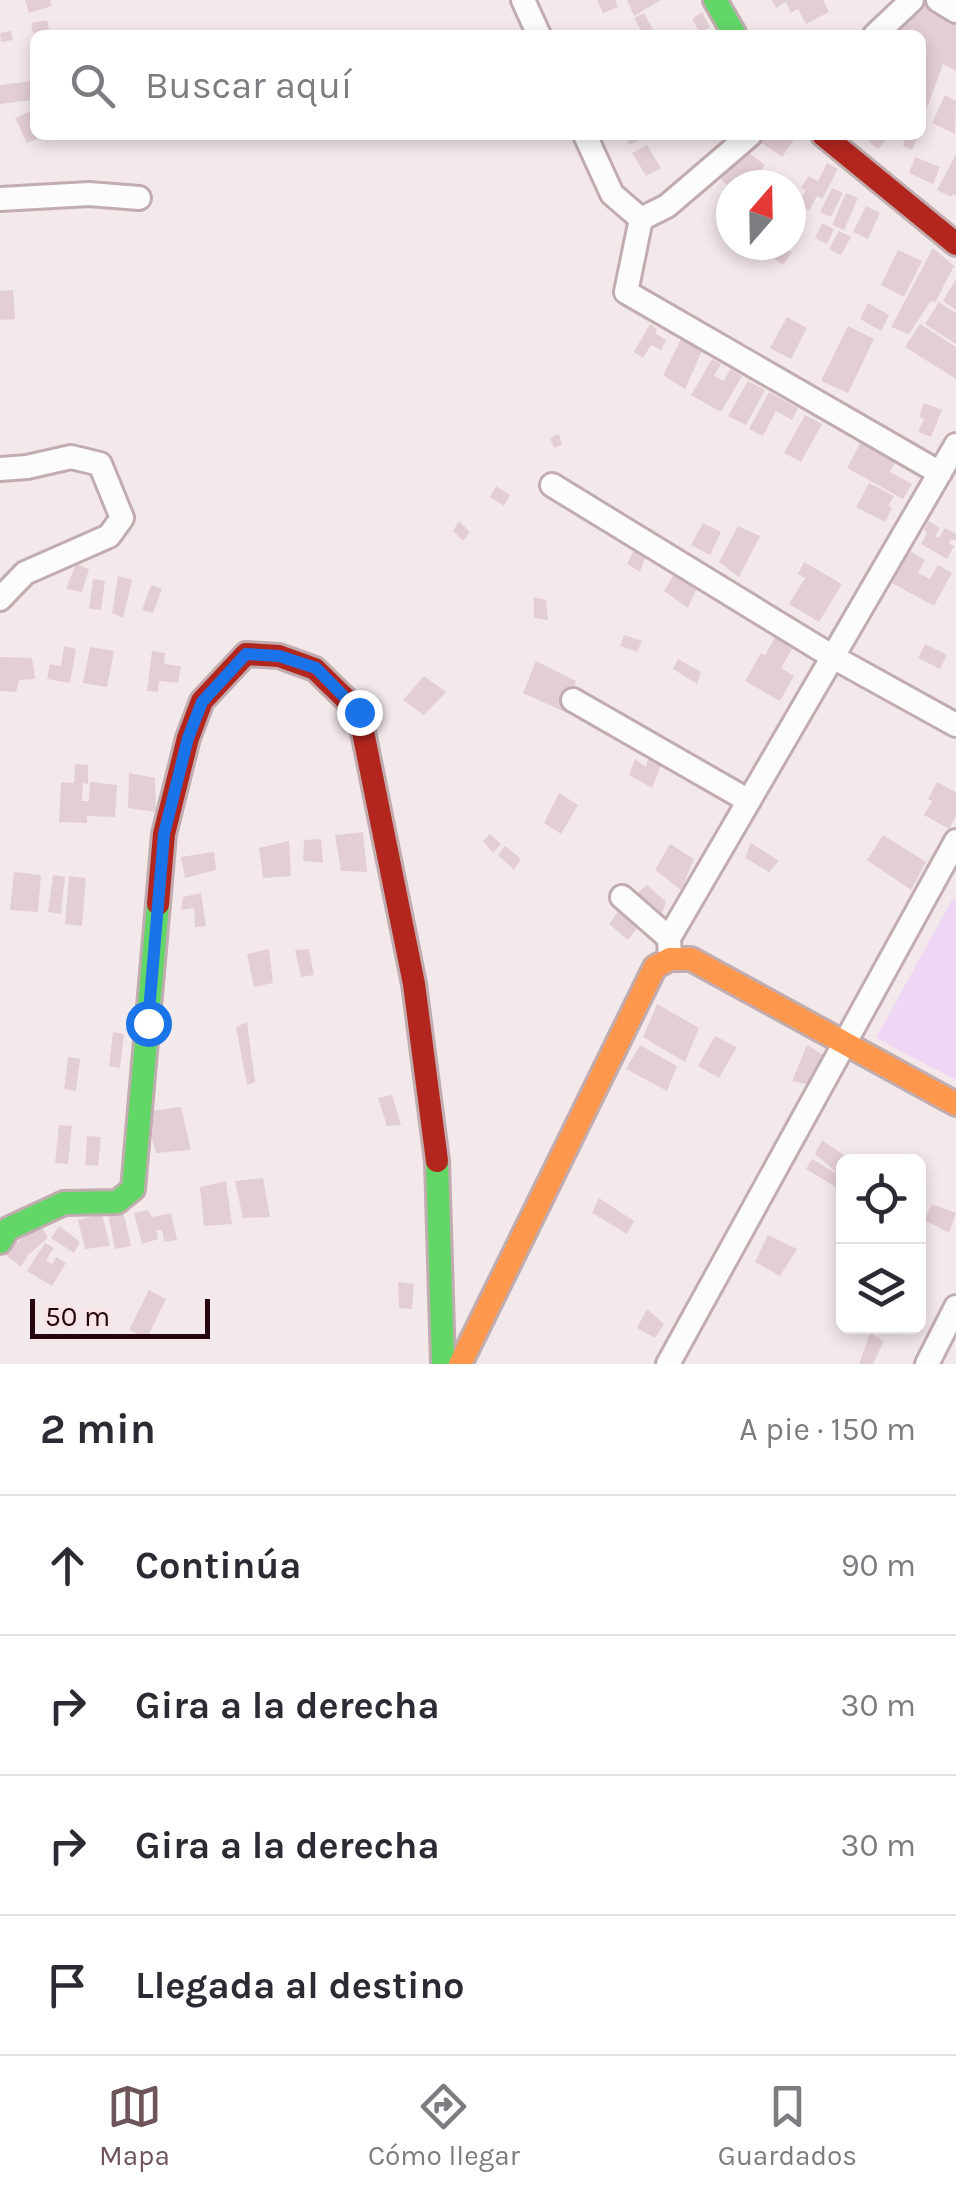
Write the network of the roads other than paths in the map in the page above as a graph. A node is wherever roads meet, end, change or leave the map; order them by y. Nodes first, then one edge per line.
1 (523, 0) edge
2 (714, 0) edge
3 (912, 0) edge
4 (938, 0) edge
5 (956, 11) edge
6 (537, 30) edge
7 (733, 30) edge
8 (880, 30) edge
9 (587, 140) edge
10 (744, 140) edge
11 (829, 140) edge
12 (139, 198) dead end
13 (0, 199) edge
14 (641, 218) junction
15 (956, 244) edge
16 (956, 445) edge
17 (0, 469) edge
18 (940, 473) junction
19 (552, 486) dead end
20 (0, 599) edge
21 (833, 657) junction
22 (573, 700) dead end
23 (956, 725) edge
24 (749, 802) junction
25 (956, 841) edge
26 (622, 897) dead end
27 (670, 948) junction
28 (844, 1042) junction
29 (956, 1104) edge
30 (0, 1242) edge
31 (956, 1307) edge
32 (443, 1364) edge
33 (460, 1364) edge
34 (668, 1364) edge
35 (927, 1364) edge

1 - 6 street
2 - 7 street
3 - 8 street
4 - 5 street
9 - 14 street
10 - 14 street
11 - 15 street
12 - 13 street
14 - 18 street
16 - 18 street
17 - 20 street
18 - 21 street
19 - 21 street
21 - 23 street
21 - 24 street
22 - 24 street
24 - 27 street
25 - 28 street
26 - 27 street
27 - 28 street
27 - 33 street
28 - 29 street
28 - 34 street
30 - 32 street
31 - 35 street

